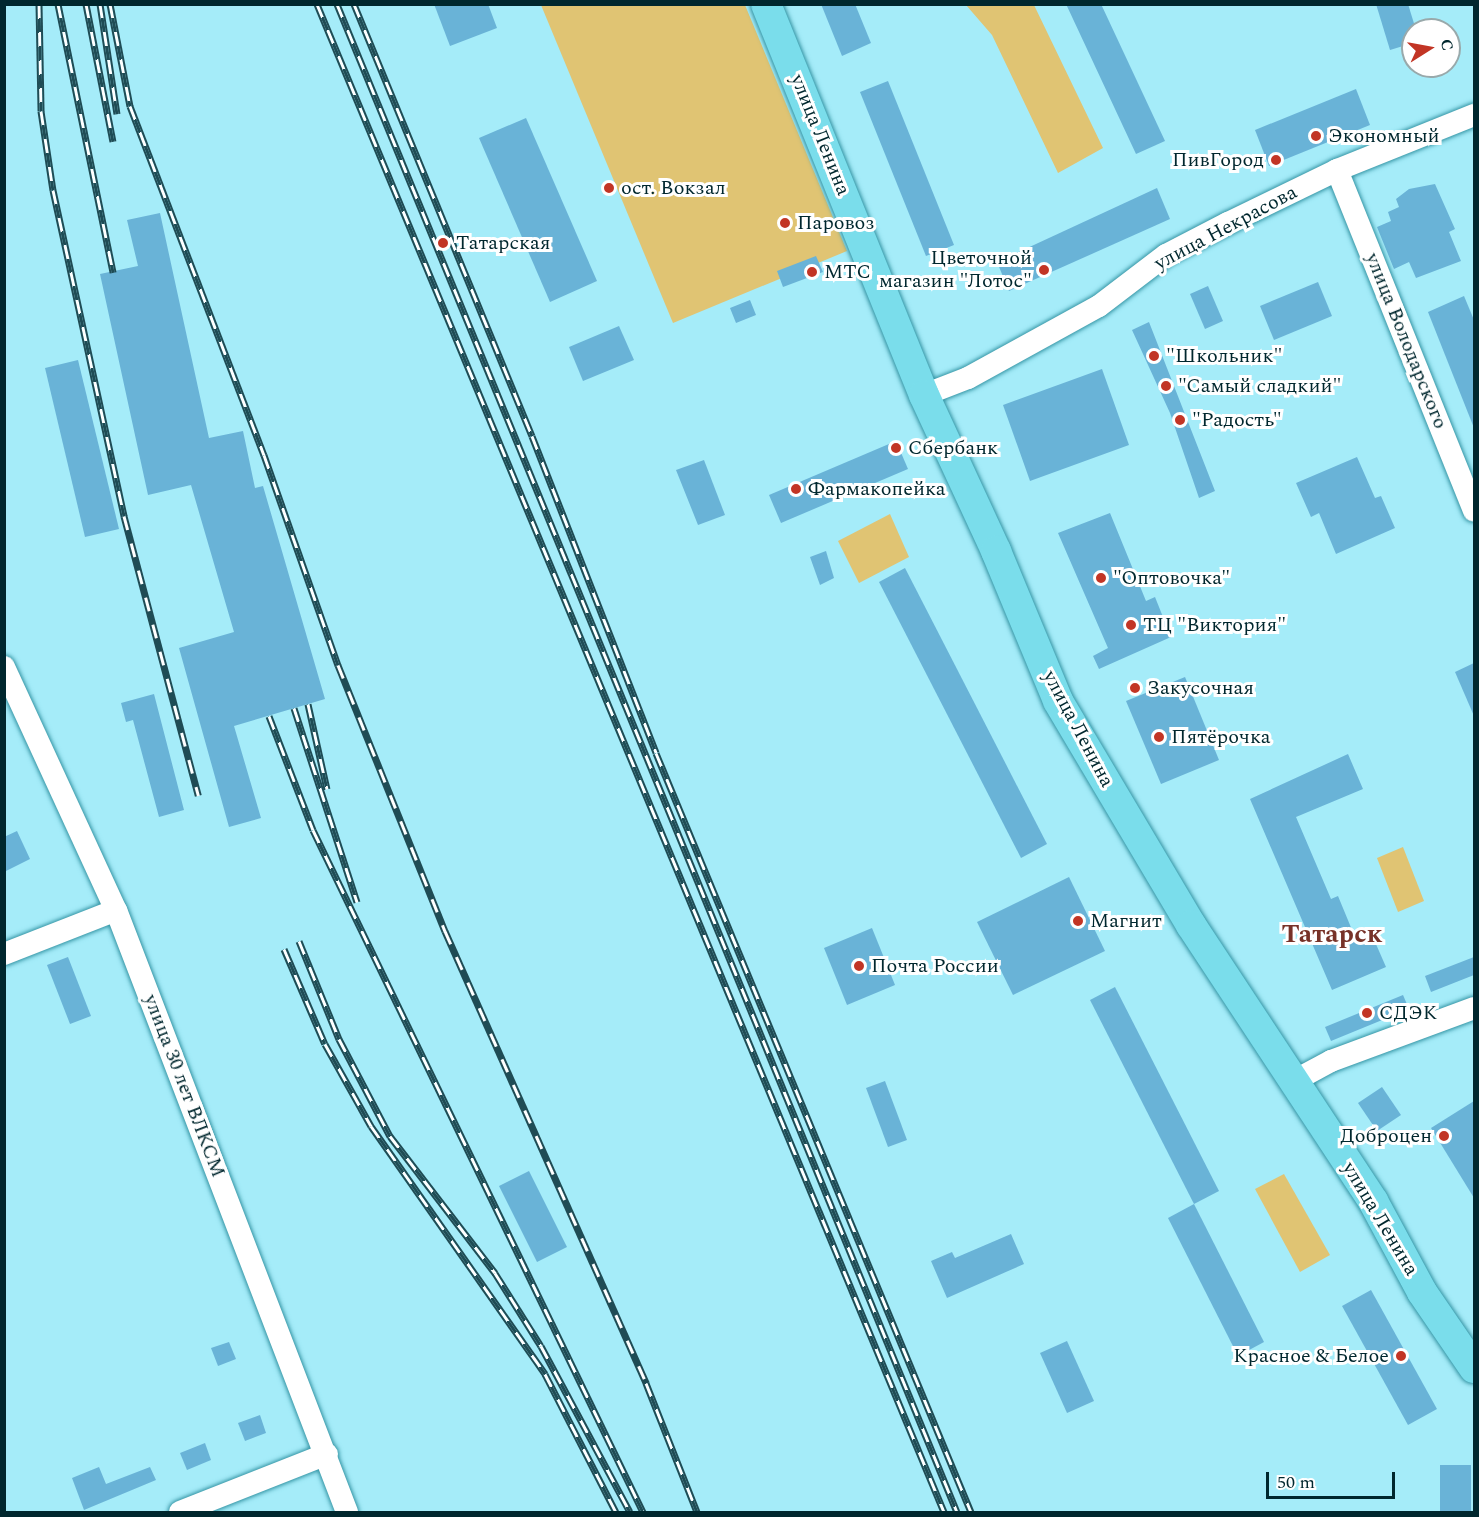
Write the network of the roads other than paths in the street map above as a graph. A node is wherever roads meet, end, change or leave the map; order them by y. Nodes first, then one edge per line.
1 (766, 4) edge
2 (1474, 115) edge
3 (1338, 170) junction
4 (924, 395) junction
5 (1474, 511) edge
6 (4, 667) edge
7 (116, 910) junction
8 (4, 954) edge
9 (1474, 1008) edge
10 (1292, 1082) junction
11 (1474, 1368) edge
12 (327, 1454) junction
13 (180, 1512) edge
14 (347, 1512) edge

1 - 4 main road, улица Ленина
2 - 3 street, улица Некрасова
3 - 4 street, улица Некрасова
3 - 5 street, улица Володарского
4 - 10 main road, улица Ленина
6 - 7 street, улица 30 лет ВЛКСМ
7 - 8 street
7 - 12 street, улица 30 лет ВЛКСМ
9 - 10 street
10 - 11 main road, улица Ленина
12 - 13 street
12 - 14 street, улица 30 лет ВЛКСМ

